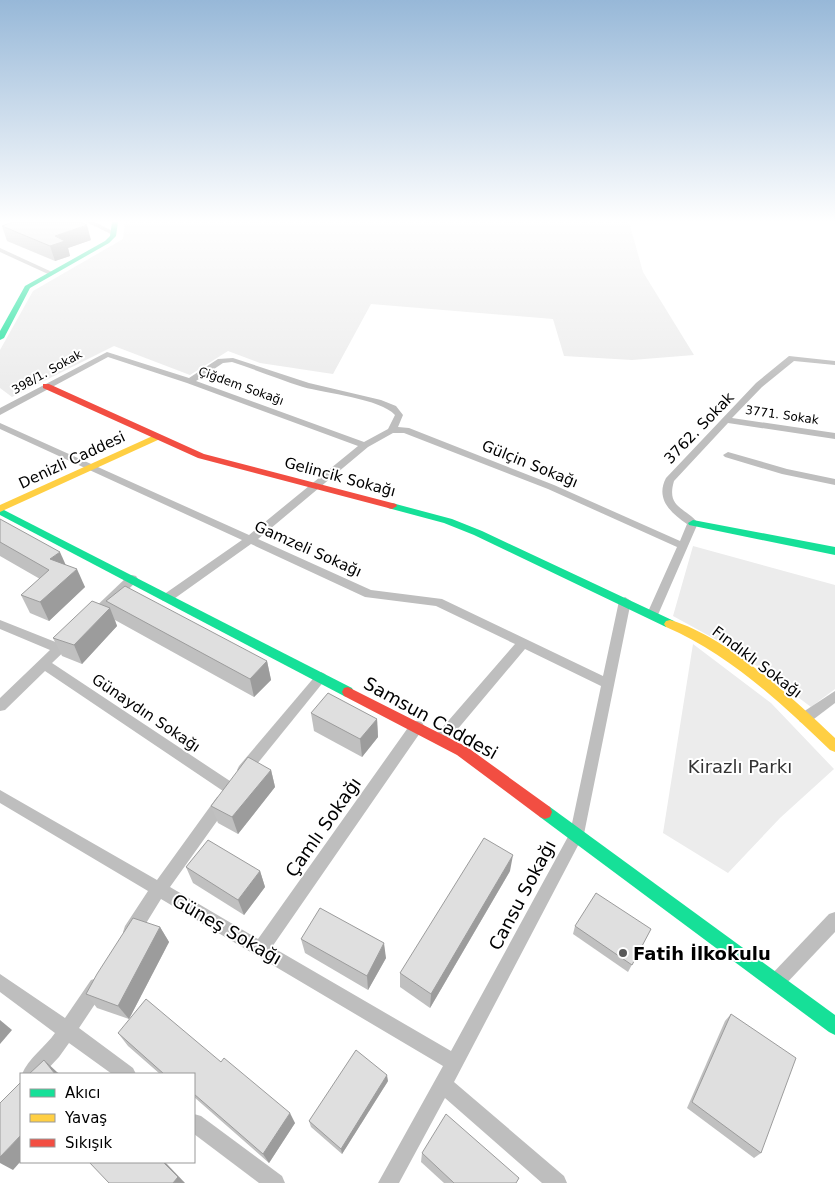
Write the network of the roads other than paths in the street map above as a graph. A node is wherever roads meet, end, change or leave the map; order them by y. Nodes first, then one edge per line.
1 (42, 277) edge
2 (0, 338) edge
3 (106, 354) joint
4 (835, 363) edge
5 (190, 381) junction
6 (46, 386) junction
7 (0, 412) edge
8 (726, 420) junction
9 (0, 426) edge
10 (392, 430) junction
11 (835, 436) edge
12 (157, 437) junction
13 (365, 445) junction
14 (728, 455) dead end
15 (91, 468) junction
16 (835, 482) edge
17 (314, 486) junction
18 (0, 510) edge
19 (694, 523) junction
20 (250, 540) junction
21 (683, 546) junction
22 (835, 551) edge
23 (132, 579) junction
24 (167, 598) junction
25 (625, 601) junction
26 (653, 614) junction
27 (0, 624) edge
28 (523, 643) junction
29 (59, 649) junction
30 (44, 664) junction
31 (321, 677) junction
32 (608, 684) junction
33 (835, 696) edge
34 (0, 706) edge
35 (805, 718) junction
36 (417, 726) junction
37 (441, 739) junction
38 (835, 746) edge
39 (230, 789) junction
40 (0, 796) edge
41 (577, 834) junction
42 (159, 889) junction
43 (835, 920) edge
44 (122, 948) edge
45 (261, 949) junction
46 (106, 973) edge
47 (0, 982) edge
48 (776, 982) junction
49 (835, 1026) edge
50 (68, 1031) junction
51 (455, 1063) junction
52 (32, 1073) edge
53 (126, 1073) edge
54 (443, 1084) junction
55 (195, 1124) edge
56 (275, 1183) edge
57 (388, 1183) edge
58 (557, 1183) edge

1 - 2 street
3 - 5 street, Çiğdem Sokağı
3 - 6 street, 398/1. Sokak
4 - 8 street, 3762. Sokak
5 - 10 street
5 - 13 street, Çiğdem Sokağı
6 - 7 street, 398/1. Sokak
6 - 12 street, Gelincik Sokağı
8 - 11 street, 3771. Sokak
8 - 19 street, 3762. Sokak
9 - 15 street, Gamzeli Sokağı
10 - 13 street
10 - 21 street, Gülçin Sokağı
12 - 15 street, Denizli Caddesi
12 - 17 street, Gelincik Sokağı
13 - 17 street
14 - 16 street
15 - 18 street, Denizli Caddesi
15 - 20 street, Gamzeli Sokağı
17 - 20 street
17 - 25 street, Gelincik Sokağı
18 - 23 street, Samsun Caddesi
19 - 21 street
19 - 22 street
20 - 24 street
20 - 28 street, Gamzeli Sokağı
21 - 26 street
23 - 24 street, Samsun Caddesi
23 - 29 street
24 - 31 street, Samsun Caddesi
25 - 26 street, Fındıklı Sokağı
25 - 32 street, Cansu Sokağı
26 - 35 street, Fındıklı Sokağı
27 - 29 street
28 - 32 street, Gamzeli Sokağı
28 - 37 street
29 - 30 street
30 - 34 street
30 - 39 street, Günaydın Sokağı
31 - 36 street, Samsun Caddesi
31 - 39 street
32 - 41 street, Cansu Sokağı
33 - 35 street
35 - 38 street, Fındıklı Sokağı
36 - 37 street, Samsun Caddesi
36 - 45 street, Çamlı Sokağı
37 - 41 street, Samsun Caddesi
39 - 42 street
40 - 42 street, Güneş Sokağı
41 - 48 street, Samsun Caddesi
41 - 51 street, Cansu Sokağı
42 - 44 street
42 - 45 street, Güneş Sokağı
43 - 48 street
45 - 51 street, Güneş Sokağı
46 - 50 street
47 - 50 street
48 - 49 street, Samsun Caddesi
50 - 52 street
50 - 53 street
51 - 54 street, Cansu Sokağı
54 - 57 street, Cansu Sokağı
54 - 58 street
55 - 56 street

